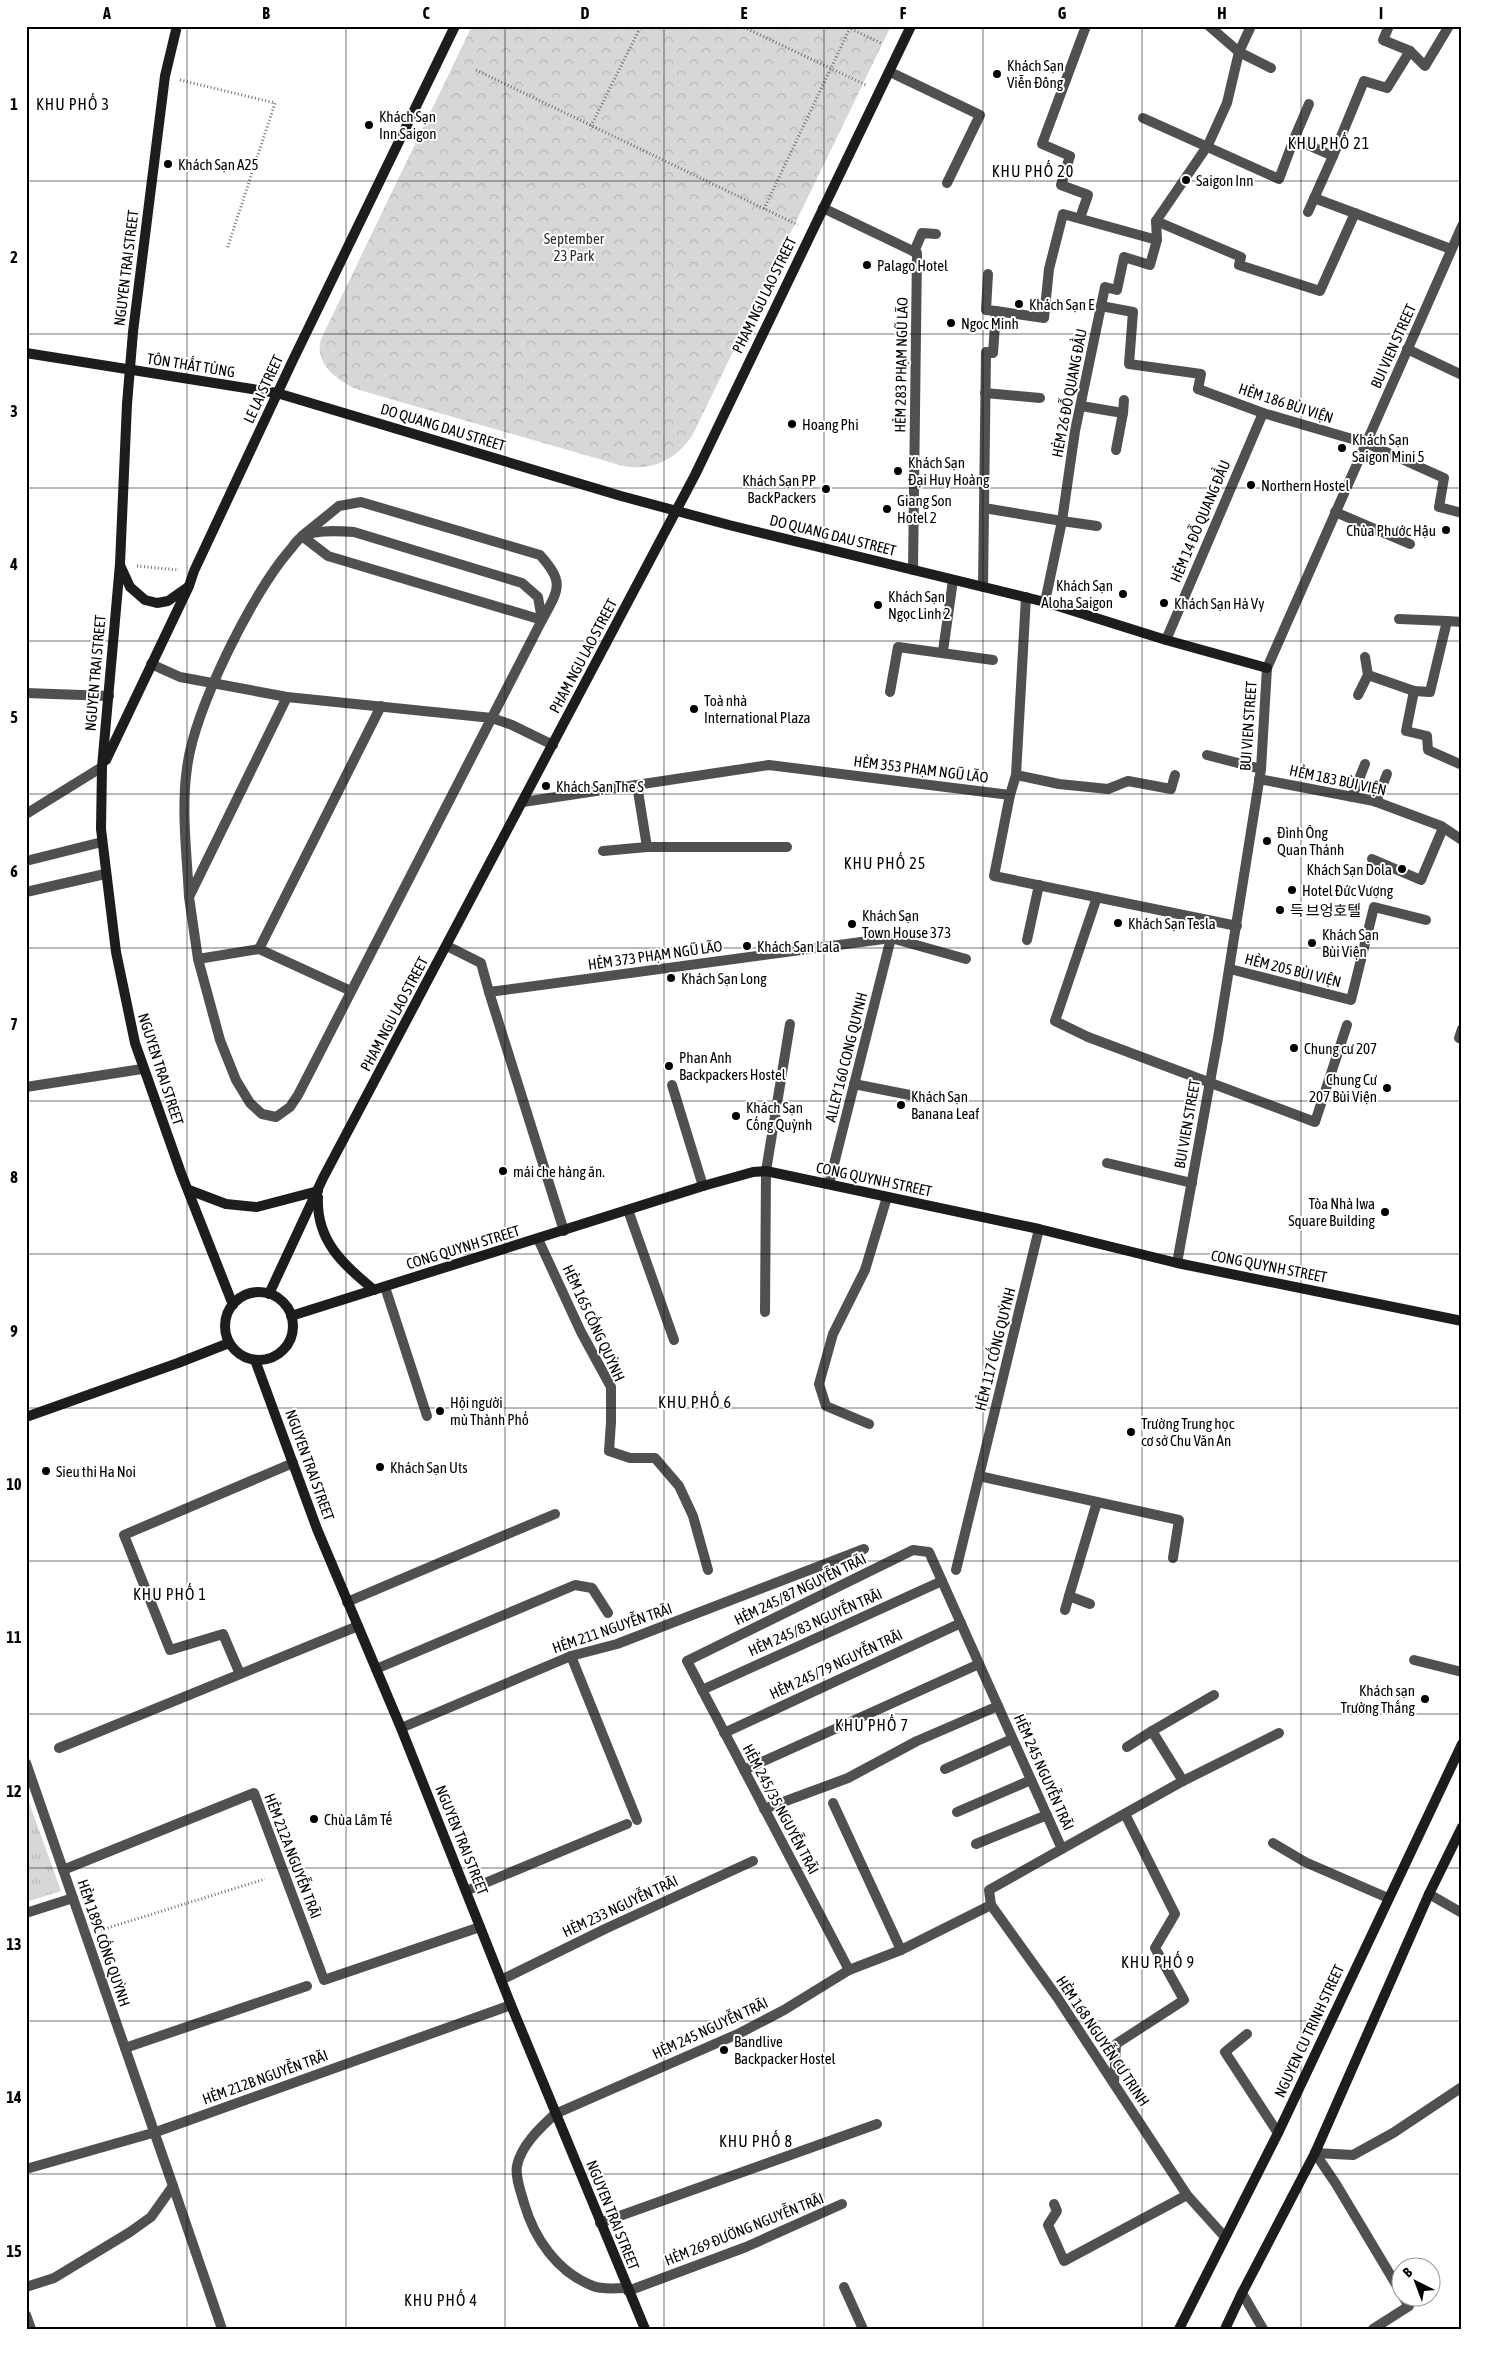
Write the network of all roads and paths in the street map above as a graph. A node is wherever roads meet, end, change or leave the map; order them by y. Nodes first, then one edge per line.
1 (177, 26) edge
2 (455, 26) edge
3 (641, 26) edge
4 (741, 26) edge
5 (845, 26) edge
6 (911, 26) edge
7 (1086, 26) edge
8 (1209, 26) edge
9 (1251, 26) edge
10 (1389, 26) edge
11 (1449, 26) edge
12 (851, 27) edge
13 (1410, 50) junction
14 (899, 52) junction
15 (1239, 52) junction
16 (831, 68) junction
17 (1271, 68) dead end
18 (476, 70) dead end
19 (890, 72) junction
20 (165, 76) junction
21 (880, 91) junction
22 (1309, 104) dead end
23 (1143, 118) dead end
24 (592, 126) junction
25 (1294, 139) junction
26 (1208, 146) junction
27 (1333, 156) junction
28 (947, 183) dead end
29 (1314, 198) junction
30 (823, 208) junction
31 (764, 209) junction
32 (1308, 212) dead end
33 (1355, 213) junction
34 (1080, 218) junction
35 (1156, 221) junction
36 (1461, 231) edge
37 (812, 232) junction
38 (936, 234) dead end
39 (1158, 240) junction
40 (226, 249) dead end
41 (1451, 249) junction
42 (914, 252) junction
43 (988, 274) dead end
44 (1102, 306) junction
45 (996, 312) junction
46 (1407, 349) junction
47 (26, 353) edge
48 (130, 370) junction
49 (1462, 375) edge
50 (277, 393) junction
51 (985, 393) junction
52 (1040, 398) dead end
53 (1124, 400) dead end
54 (1081, 406) junction
55 (1122, 413) junction
56 (1263, 414) junction
57 (1366, 443) junction
58 (1116, 450) dead end
59 (984, 508) junction
60 (676, 510) junction
61 (1335, 512) junction
62 (1462, 513) edge
63 (1062, 521) junction
64 (1097, 526) dead end
65 (302, 536) junction
66 (1410, 544) dead end
67 (120, 564) junction
68 (913, 570) junction
69 (194, 571) junction
70 (954, 580) junction
71 (189, 586) junction
72 (983, 587) junction
73 (1026, 597) junction
74 (1045, 602) junction
75 (1399, 619) dead end
76 (542, 620) junction
77 (1447, 621) junction
78 (1462, 622) edge
79 (1166, 640) junction
80 (943, 651) junction
81 (1366, 657) dead end
82 (993, 660) dead end
83 (152, 664) junction
84 (1267, 668) junction
85 (1368, 676) junction
86 (215, 682) junction
87 (1414, 691) junction
88 (890, 692) dead end
89 (26, 693) edge
90 (1358, 695) dead end
91 (109, 696) junction
92 (287, 697) junction
93 (381, 706) junction
94 (492, 718) junction
95 (553, 745) junction
96 (1207, 755) dead end
97 (1365, 764) dead end
98 (1462, 765) edge
99 (102, 767) junction
100 (1260, 774) junction
101 (1388, 774) dead end
102 (1016, 775) junction
103 (1175, 775) dead end
104 (637, 785) junction
105 (1010, 795) junction
106 (1352, 797) junction
107 (523, 802) junction
108 (1376, 802) junction
109 (26, 814) edge
110 (1443, 828) junction
111 (1462, 840) edge
112 (102, 842) junction
113 (647, 847) junction
114 (787, 848) dead end
115 (603, 851) dead end
116 (1372, 859) dead end
117 (26, 861) edge
118 (105, 874) junction
119 (1040, 885) junction
120 (26, 892) edge
121 (189, 897) junction
122 (1097, 897) junction
123 (1426, 920) dead end
124 (1236, 926) junction
125 (891, 938) junction
126 (1028, 940) dead end
127 (447, 946) junction
128 (259, 949) junction
129 (966, 958) dead end
130 (198, 959) junction
131 (1230, 969) junction
132 (351, 991) junction
133 (489, 992) junction
134 (790, 1024) dead end
135 (1347, 1025) dead end
136 (142, 1069) junction
137 (1210, 1082) junction
138 (854, 1084) junction
139 (672, 1085) dead end
140 (26, 1086) edge
141 (930, 1099) dead end
142 (1107, 1163) dead end
143 (766, 1171) junction
144 (1192, 1183) junction
145 (829, 1184) junction
146 (703, 1186) junction
147 (189, 1190) junction
148 (318, 1191) junction
149 (887, 1197) junction
150 (628, 1210) junction
151 (1040, 1229) junction
152 (564, 1231) junction
153 (538, 1240) junction
154 (1177, 1263) junction
155 (385, 1287) junction
156 (374, 1290) junction
157 (269, 1294) junction
158 (233, 1305) junction
159 (765, 1312) dead end
160 (291, 1316) junction
161 (1462, 1321) edge
162 (674, 1340) dead end
163 (229, 1343) junction
164 (255, 1360) junction
165 (427, 1416) dead end
166 (26, 1417) edge
167 (868, 1424) dead end
168 (292, 1463) junction
169 (979, 1476) junction
170 (1097, 1502) junction
171 (554, 1514) dead end
172 (864, 1549) dead end
173 (929, 1552) joint
174 (1173, 1558) dead end
175 (708, 1570) dead end
176 (956, 1570) dead end
177 (942, 1581) junction
178 (1069, 1596) junction
179 (347, 1602) junction
180 (1090, 1604) dead end
181 (1065, 1610) dead end
182 (608, 1613) dead end
183 (961, 1623) junction
184 (358, 1626) junction
185 (571, 1656) junction
186 (1414, 1660) dead end
187 (687, 1661) joint
188 (979, 1664) junction
189 (376, 1669) junction
190 (1462, 1672) edge
191 (240, 1674) junction
192 (702, 1690) junction
193 (1214, 1695) dead end
194 (998, 1706) junction
195 (401, 1728) junction
196 (1152, 1731) junction
197 (1279, 1732) dead end
198 (724, 1733) junction
199 (1012, 1739) junction
200 (1462, 1744) edge
201 (1127, 1747) dead end
202 (59, 1748) dead end
203 (26, 1763) edge
204 (945, 1769) dead end
205 (744, 1770) junction
206 (1031, 1780) junction
207 (1183, 1781) junction
208 (833, 1803) dead end
209 (764, 1809) junction
210 (957, 1812) dead end
211 (1126, 1814) junction
212 (1047, 1815) junction
213 (638, 1820) dead end
214 (627, 1824) dead end
215 (1462, 1827) edge
216 (1273, 1843) dead end
217 (976, 1844) dead end
218 (1062, 1848) junction
219 (753, 1861) dead end
220 (63, 1870) junction
221 (264, 1879) dead end
222 (466, 1891) junction
223 (1429, 1894) junction
224 (73, 1898) junction
225 (1388, 1898) junction
226 (991, 1906) junction
227 (26, 1913) edge
228 (1462, 1913) edge
229 (480, 1927) junction
230 (86, 1934) junction
231 (901, 1950) junction
232 (849, 1970) junction
233 (501, 1980) junction
234 (307, 1986) dead end
235 (510, 2005) junction
236 (1247, 2034) dead end
237 (125, 2048) junction
238 (1114, 2083) junction
239 (1462, 2087) edge
240 (555, 2114) junction
241 (876, 2124) dead end
242 (156, 2132) junction
243 (1278, 2133) junction
244 (1315, 2153) junction
245 (26, 2169) edge
246 (173, 2186) junction
247 (1187, 2195) junction
248 (842, 2204) dead end
249 (1054, 2204) dead end
250 (600, 2223) junction
251 (1224, 2236) junction
252 (1390, 2274) edge
253 (26, 2287) edge
254 (844, 2287) dead end
255 (627, 2290) junction
256 (1242, 2293) junction
257 (1399, 2308) edge
258 (26, 2315) edge
259 (31, 2329) edge
260 (222, 2329) edge
261 (645, 2329) edge
262 (863, 2329) edge
263 (1179, 2329) edge
264 (1225, 2329) edge
265 (1264, 2329) edge
266 (1373, 2329) edge

1 - 20 main road, NGUYEN TRAI STREET
2 - 50 main road, LE LAI STREET
3 - 24 path
4 - 16 path
5 - 12 path
6 - 14 main road, PHAM NGU LAO STREET
7 - 34 street
8 - 15 street
9 - 15 street
10 - 13 street
11 - 13 street
12 - 14 path
12 - 16 path
13 - 27 street
14 - 19 main road, PHAM NGU LAO STREET
15 - 17 street
15 - 26 street
16 - 21 path
16 - 31 path
18 - 24 path
19 - 21 main road, PHAM NGU LAO STREET
19 - 28 street
20 - 40 path
20 - 48 main road, NGUYEN TRAI STREET
21 - 30 main road, PHAM NGU LAO STREET
22 - 25 street
23 - 26 street
24 - 31 path
25 - 26 street
25 - 27 street
26 - 35 street
27 - 29 street
29 - 32 street
29 - 33 street
30 - 37 main road, PHAM NGU LAO STREET
30 - 42 street
31 - 37 path
33 - 35 street
33 - 41 street
34 - 39 street
34 - 45 street
35 - 39 street
36 - 41 street, BUI VIEN STREET
37 - 60 main road, PHAM NGU LAO STREET
38 - 42 street
39 - 44 street, HẺM 26 ÐỖ QUANG ÐẦU
41 - 46 street, BUI VIEN STREET
42 - 68 street, HẺM 283 PHẠM NGŨ LÃO
43 - 45 street
44 - 54 street, HẺM 26 ÐỖ QUANG ÐẦU
44 - 56 street, HẺM 186 BÙI VIỆN
45 - 51 street
46 - 49 street
46 - 57 street, BUI VIEN STREET
47 - 48 main road, TÔN THẤT TÙNG
48 - 50 main road, TÔN THẤT TÙNG
48 - 67 main road, NGUYEN TRAI STREET
50 - 60 main road, DO QUANG DAU STREET
50 - 69 main road, LE LAI STREET
51 - 52 street
51 - 59 street
53 - 55 street
54 - 55 street
54 - 63 street, HẺM 26 ÐỖ QUANG ÐẦU
55 - 58 street
56 - 57 street, HẺM 186 BÙI VIỆN
56 - 79 street, HẺM 14 ÐỖ QUANG ÐẨU
57 - 61 street, BUI VIEN STREET
57 - 62 street, HẺM 186 BÙI VIỆN
59 - 63 street
59 - 72 street
60 - 68 main road, DO QUANG DAU STREET
60 - 95 main road, PHAM NGU LAO STREET
61 - 66 street
61 - 84 street, BUI VIEN STREET
63 - 64 street
63 - 74 street, HẺM 26 ÐỖ QUANG ÐẦU
65 - 76 street
65 - 76 street
65 - 76 street
65 - 86 street
67 - 69 path
67 - 71 main road
67 - 91 main road, NGUYEN TRAI STREET
68 - 70 main road, DO QUANG DAU STREET
69 - 71 main road, LE LAI STREET
70 - 72 main road, DO QUANG DAU STREET
70 - 80 street
71 - 83 main road, LE LAI STREET
72 - 73 main road, DO QUANG DAU STREET
73 - 74 main road, DO QUANG DAU STREET
73 - 102 street
74 - 79 main road, DO QUANG DAU STREET
75 - 77 street
76 - 94 street
77 - 78 street
77 - 87 street
79 - 84 main road, DO QUANG DAU STREET
80 - 82 street
80 - 88 street
81 - 85 street
83 - 86 street
83 - 99 main road, LE LAI STREET
84 - 100 street, BUI VIEN STREET
85 - 87 street
85 - 90 street
86 - 92 street
86 - 121 street
87 - 98 street
89 - 91 street
91 - 99 main road, NGUYEN TRAI STREET
92 - 93 street
92 - 121 street
93 - 94 street
93 - 128 street
94 - 95 street
94 - 132 street
95 - 107 main road, PHAM NGU LAO STREET
96 - 100 street, HẺM 183 BÙI VIỆN
97 - 106 street
99 - 109 street
99 - 112 main road, NGUYEN TRAI STREET
100 - 106 street, HẺM 183 BÙI VIỆN
100 - 124 street, BUI VIEN STREET
101 - 108 street
102 - 103 street
102 - 105 street
104 - 105 street, HẺM 353 PHẠM NGŨ LÃO
104 - 107 street, HẺM 353 PHẠM NGŨ LÃO
104 - 113 street
105 - 119 street
106 - 108 street, HẺM 183 BÙI VIỆN
107 - 127 main road, PHAM NGU LAO STREET
108 - 110 street, HẺM 183 BÙI VIỆN
110 - 111 street, HẺM 183 BÙI VIỆN
110 - 116 street
112 - 117 street
112 - 118 main road, NGUYEN TRAI STREET
113 - 114 street
113 - 115 street
118 - 120 street
118 - 136 main road, NGUYEN TRAI STREET
119 - 122 street
119 - 126 street
121 - 130 street
122 - 124 street
122 - 137 street
123 - 131 street, HẺM 205 BÙI VIỆN
124 - 131 street, BUI VIEN STREET
125 - 129 street
125 - 133 street, HẺM 373 PHẠM NGŨ LÃO
125 - 138 street, ALLEY 160 CONG QUYNH
127 - 133 street
127 - 148 main road, PHAM NGU LAO STREET
128 - 130 street
128 - 132 street
130 - 132 street
131 - 137 street, BUI VIEN STREET
133 - 152 street
134 - 143 street
135 - 137 street
136 - 140 street
136 - 147 main road, NGUYEN TRAI STREET
137 - 144 street, BUI VIEN STREET
138 - 141 street
138 - 145 street, ALLEY 160 CONG QUYNH
139 - 146 street
142 - 144 street
143 - 145 main road, CONG QUYNH STREET
143 - 146 main road, CONG QUYNH STREET
143 - 159 street
144 - 154 street, BUI VIEN STREET
145 - 149 main road, CONG QUYNH STREET
146 - 150 main road, CONG QUYNH STREET
147 - 148 main road
147 - 158 main road, NGUYEN TRAI STREET
148 - 156 main road
148 - 157 main road, PHAM NGU LAO STREET
149 - 151 main road, CONG QUYNH STREET
149 - 167 street
150 - 152 main road, CONG QUYNH STREET
150 - 162 street
151 - 154 main road, CONG QUYNH STREET
151 - 169 street, HẺM 117 CỐNG QUỲNH
152 - 153 main road, CONG QUYNH STREET
153 - 155 main road, CONG QUYNH STREET
153 - 175 street, HẺM 165 CỐNG QUỲNH
154 - 161 main road, CONG QUYNH STREET
155 - 156 main road, CONG QUYNH STREET
155 - 165 street
156 - 160 main road, CONG QUYNH STREET
157 - 158 main road
157 - 160 main road
158 - 163 main road
160 - 164 main road
163 - 164 main road
163 - 166 main road
164 - 168 main road, NGUYEN TRAI STREET
168 - 179 main road, NGUYEN TRAI STREET
168 - 191 street
169 - 170 street
169 - 176 street, HẺM 117 CỐNG QUỲNH
170 - 174 street
170 - 178 street
171 - 179 street
172 - 185 street, HẺM 211 NGUYỄN TRÃI
173 - 177 street, HẺM 245 NGUYỄN TRÃI
173 - 187 street, HẺM 245/87 NGUYỄN TRÃI
177 - 183 street, HẺM 245 NGUYỄN TRÃI
177 - 192 street, HẺM 245/83 NGUYỄN TRÃI
178 - 180 street
178 - 181 street
179 - 184 main road, NGUYEN TRAI STREET
182 - 189 street
183 - 188 street, HẺM 245 NGUYỄN TRÃI
183 - 198 street, HẺM 245/79 NGUYỄN TRÃI
184 - 189 main road, NGUYEN TRAI STREET
184 - 191 street
185 - 195 street, HẺM 211 NGUYỄN TRÃI
185 - 213 street
186 - 190 street
187 - 192 street, HẺM 245/35 NGUYỄN TRÃI
188 - 194 street, HẺM 245 NGUYỄN TRÃI
188 - 205 street
189 - 195 main road, NGUYEN TRAI STREET
191 - 202 street
192 - 198 street, HẺM 245/35 NGUYỄN TRÃI
193 - 196 street
194 - 199 street, HẺM 245 NGUYỄN TRÃI
194 - 209 street
195 - 222 main road, NGUYEN TRAI STREET
196 - 201 street
196 - 207 street
197 - 207 street
198 - 205 street, HẺM 245/35 NGUYỄN TRÃI
199 - 204 street
199 - 206 street, HẺM 245 NGUYỄN TRÃI
200 - 225 main road, NGUYEN CU TRINH STREET
203 - 220 street, HẺM 189C CỐNG QUỲNH
205 - 209 street, HẺM 245/35 NGUYỄN TRÃI
206 - 210 street
206 - 212 street, HẺM 245 NGUYỄN TRÃI
207 - 211 street
208 - 231 street
209 - 232 street, HẺM 245/35 NGUYỄN TRÃI
211 - 218 street
211 - 238 street
212 - 217 street
212 - 218 street, HẺM 245 NGUYỄN TRÃI
214 - 222 street
215 - 223 main road
216 - 225 street
218 - 226 street, HẺM 245 NGUYỄN TRÃI
219 - 233 street, HẺM 233 NGUYỄN TRÃI
220 - 224 street, HẺM 189C CỐNG QUỲNH
220 - 229 street, HẺM 212A NGUYỄN TRÃI
221 - 230 path
222 - 229 main road, NGUYEN TRAI STREET
223 - 228 street
223 - 244 main road
224 - 227 street
224 - 230 street, HẺM 189C CỐNG QUỲNH
225 - 243 main road, NGUYEN CU TRINH STREET
226 - 231 street, HẺM 245 NGUYỄN TRÃI
226 - 238 street, HẺM 168 NGUYỄN CƯ TRINH
229 - 233 main road, NGUYEN TRAI STREET
230 - 237 street, HẺM 189C CỐNG QUỲNH
231 - 232 street, HẺM 245 NGUYỄN TRÃI
232 - 240 street, HẺM 245 NGUYỄN TRÃI
233 - 235 main road, NGUYEN TRAI STREET
234 - 237 street
235 - 240 main road, NGUYEN TRAI STREET
235 - 242 street, HẺM 212B NGUYỄN TRÃI
236 - 243 street
237 - 242 street, HẺM 189C CỐNG QUỲNH
238 - 247 street, HẺM 168 NGUYỄN CƯ TRINH
239 - 244 street
240 - 250 main road, NGUYEN TRAI STREET
240 - 255 street, HẺM 245 NGUYỄN TRÃI
241 - 250 street
242 - 245 street, HẺM 212B NGUYỄN TRÃI
242 - 246 street, HẺM 189C CỐNG QUỲNH
243 - 251 main road, NGUYEN CU TRINH STREET
244 - 252 street
244 - 256 main road
246 - 253 street
246 - 260 street, HẺM 189C CỐNG QUỲNH
247 - 249 street
247 - 251 street, HẺM 168 NGUYỄN CƯ TRINH
248 - 255 street, HẺM 269 ĐƯỜNG NGUYỄN TRÃI
250 - 255 main road, NGUYEN TRAI STREET
251 - 263 main road, NGUYEN CU TRINH STREET
254 - 262 street
255 - 261 main road, NGUYEN TRAI STREET
256 - 264 main road
256 - 265 street
257 - 266 street
258 - 259 street

